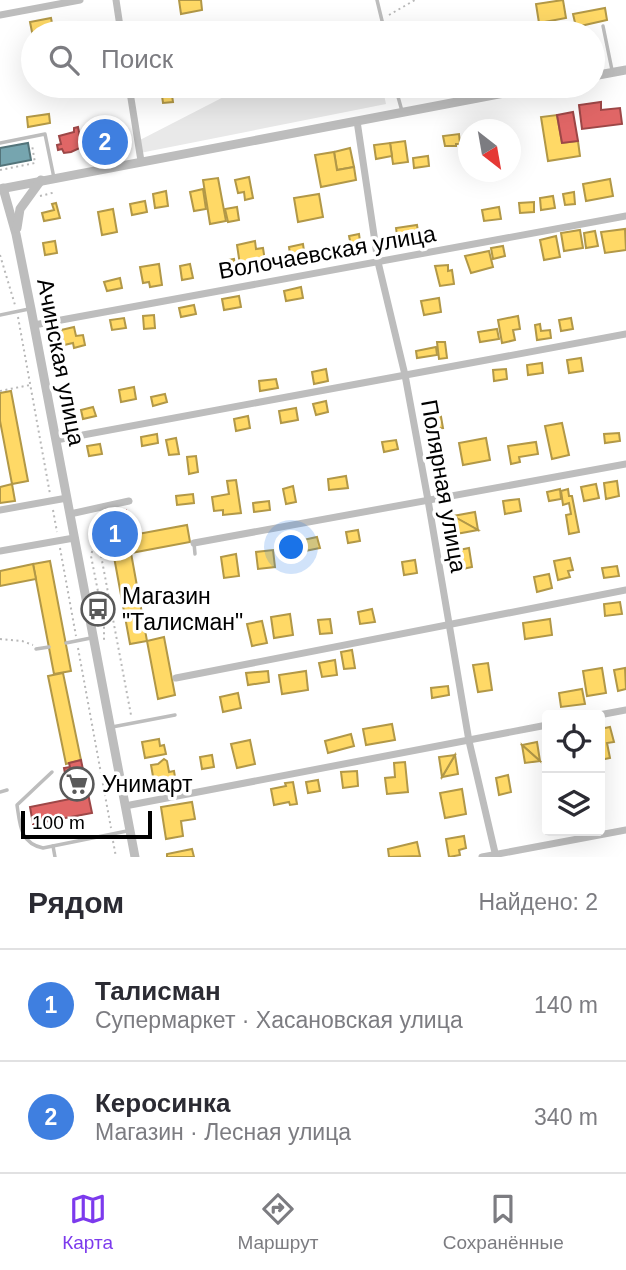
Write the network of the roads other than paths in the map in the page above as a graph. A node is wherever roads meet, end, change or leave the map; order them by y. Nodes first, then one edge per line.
1 (79, 0) edge
2 (116, 0) edge
3 (377, 0) edge
4 (0, 15) edge
5 (119, 21) edge
6 (383, 21) edge
7 (605, 36) edge
8 (626, 70) edge
9 (612, 72) junction
10 (605, 73) edge
11 (131, 98) edge
12 (398, 98) edge
13 (477, 98) edge
14 (472, 99) joint
15 (402, 112) junction
16 (357, 121) junction
17 (0, 143) edge
18 (141, 161) junction
19 (54, 178) junction
20 (41, 180) junction
21 (2, 188) edge
22 (626, 216) edge
23 (16, 234) junction
24 (378, 262) junction
25 (31, 309) junction
26 (0, 316) edge
27 (34, 325) junction
28 (626, 334) edge
29 (405, 375) junction
30 (56, 440) junction
31 (626, 464) edge
32 (67, 498) junction
33 (428, 500) junction
34 (129, 501) dead end
35 (0, 510) edge
36 (70, 514) junction
37 (74, 538) junction
38 (194, 543) joint
39 (0, 551) edge
40 (195, 554) dead end
41 (626, 590) edge
42 (447, 624) junction
43 (66, 643) dead end
44 (94, 643) junction
45 (49, 647) dead end
46 (36, 648) road end
47 (177, 678) dead end
48 (626, 710) edge
49 (605, 714) edge
50 (175, 715) dead end
51 (542, 726) edge
52 (110, 728) junction
53 (468, 741) junction
54 (52, 772) dead end
55 (8, 790) dead end
56 (0, 792) edge
57 (125, 806) junction
58 (626, 830) edge
59 (130, 831) junction
60 (53, 846) junction
61 (495, 856) edge
62 (55, 857) edge
63 (135, 857) edge
64 (482, 857) edge

1 - 4 street
2 - 5 street
3 - 6 lane
7 - 9 lane
8 - 9 street
9 - 10 street
11 - 18 street
12 - 15 lane
13 - 14 street
14 - 15 street
15 - 16 street
16 - 18 street
16 - 24 street, Полярная улица
17 - 19 lane
18 - 19 street
19 - 20 street
20 - 21 street
20 - 23 street, Ачинская улица
21 - 23 street, Ачинская улица
22 - 24 street, Волочаевская улица
23 - 25 street, Ачинская улица
24 - 27 street, Волочаевская улица
24 - 29 street, Полярная улица
25 - 26 lane
25 - 27 street, Ачинская улица
27 - 30 street, Ачинская улица
28 - 29 street
29 - 30 street
29 - 33 street, Полярная улица
30 - 32 street, Ачинская улица
31 - 33 street
32 - 35 street
32 - 36 street, Ачинская улица
33 - 38 street
33 - 42 street, Полярная улица
34 - 36 street
36 - 37 street, Ачинская улица
37 - 39 street
37 - 44 street, Ачинская улица
38 - 40 lane
41 - 42 street
42 - 47 street
42 - 53 street, Полярная улица
43 - 44 lane
44 - 52 street, Ачинская улица
45 - 46 lane
48 - 49 street
50 - 52 lane
51 - 53 street
52 - 57 street, Ачинская улица
53 - 57 street
53 - 61 street, Полярная улица
54 - 60 lane
55 - 56 lane
57 - 59 street, Ачинская улица
58 - 61 street
59 - 60 lane
59 - 63 street, Ачинская улица
60 - 62 lane
61 - 64 street

